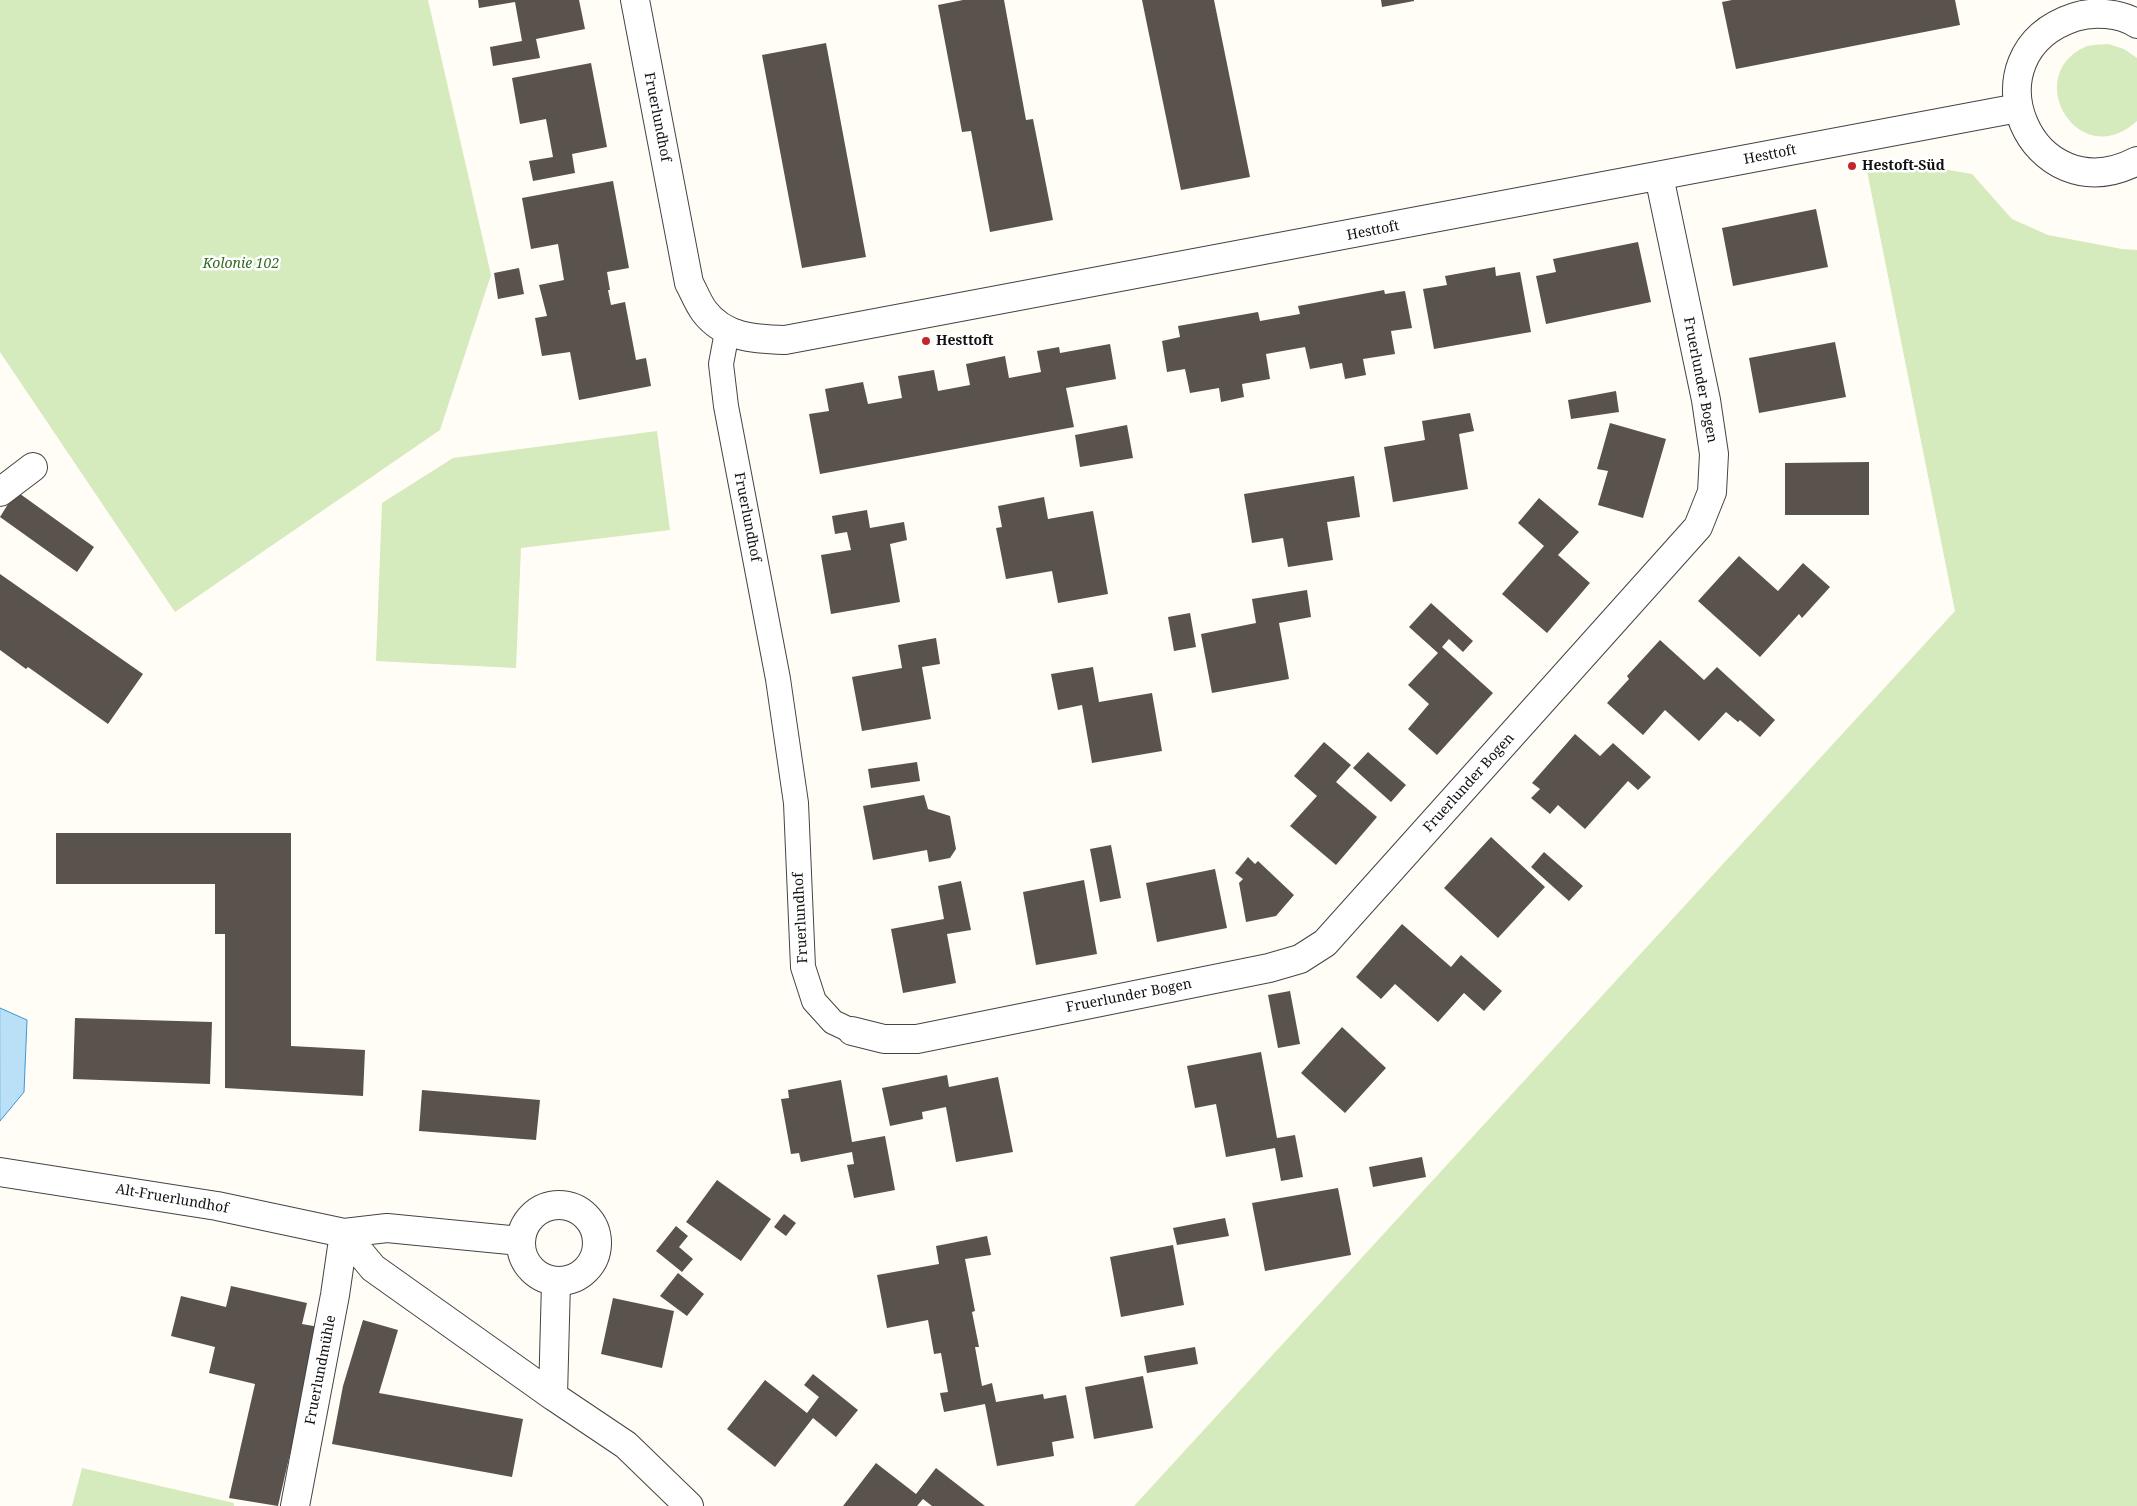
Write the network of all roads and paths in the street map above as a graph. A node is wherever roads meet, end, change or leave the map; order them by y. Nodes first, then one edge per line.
1 (635, 0) edge
2 (2080, 7) edge
3 (2137, 24) edge
4 (2018, 108) junction
5 (2137, 161) edge
6 (1658, 176) junction
7 (727, 332) junction
8 (33, 467) dead end
9 (0, 492) edge
10 (852, 1031) joint
11 (0, 1172) edge
12 (344, 1233) junction
13 (520, 1241) junction
14 (556, 1282) junction
15 (553, 1396) junction
16 (295, 1506) edge
17 (689, 1506) edge

1 - 7 street, Fruerlundhof
2 - 3 street
2 - 4 street
4 - 5 street
4 - 6 street, Hesttoft
6 - 7 street, Hesttoft
6 - 10 street, Fruerlunder Bogen
7 - 10 lane, Fruerlundhof
8 - 9 street
11 - 12 street, Alt-Fruerlundhof
12 - 13 street, Alt-Fruerlundhof
12 - 15 street
12 - 16 street, Fruerlundmühle
13 - 14 street
13 - 14 street
14 - 15 street
15 - 17 street

